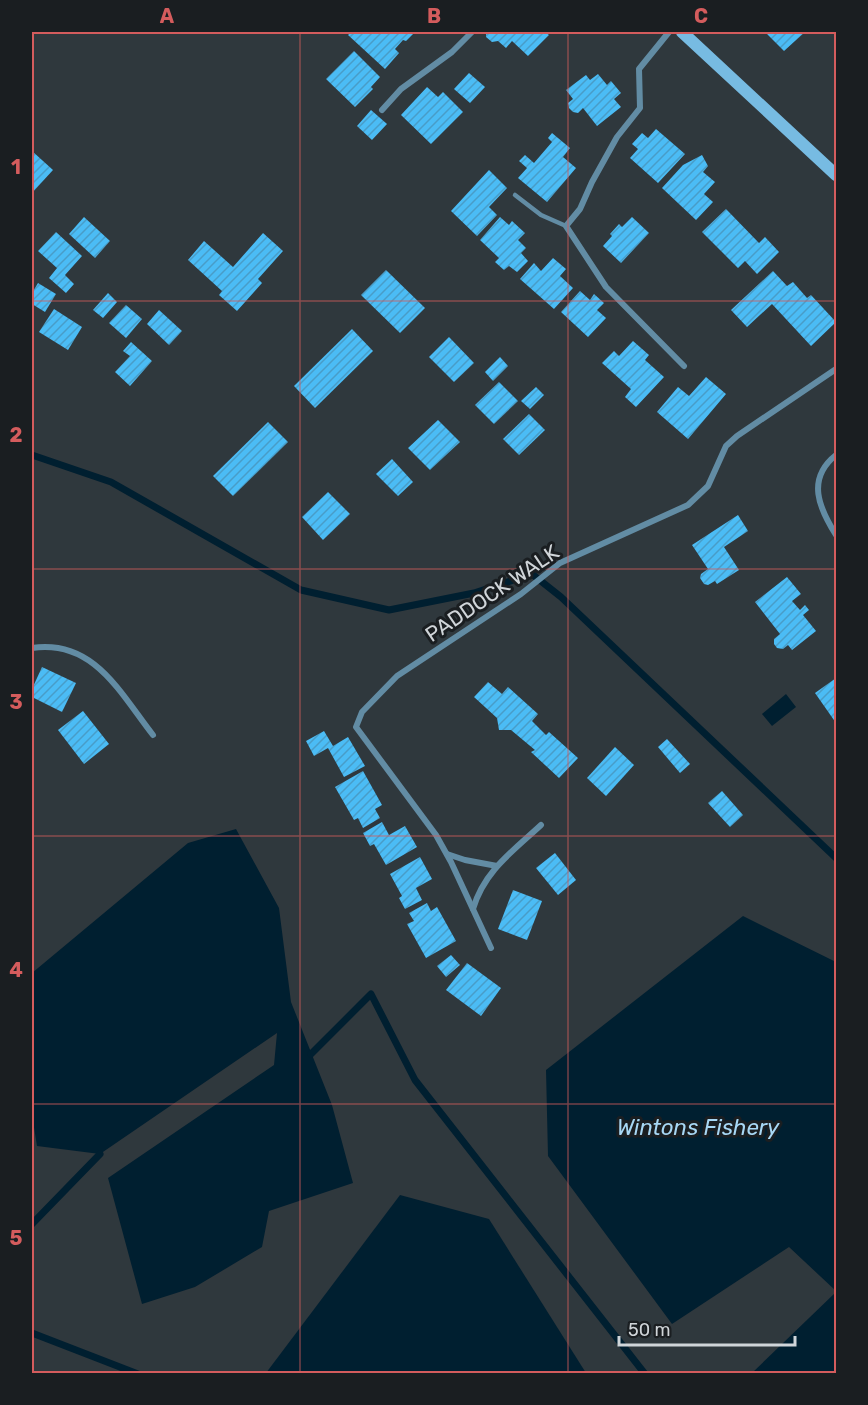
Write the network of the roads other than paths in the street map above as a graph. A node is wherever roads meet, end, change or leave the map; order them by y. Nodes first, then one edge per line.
1 (472, 32) edge
2 (669, 32) edge
3 (682, 32) edge
4 (382, 110) dead end
5 (837, 175) edge
6 (515, 195) dead end
7 (566, 226) junction
8 (684, 366) dead end
9 (837, 369) edge
10 (837, 455) edge
11 (837, 536) edge
12 (32, 648) edge
13 (153, 735) dead end
14 (541, 825) dead end
15 (447, 854) junction
16 (497, 866) junction
17 (473, 910) junction
18 (491, 948) dead end

1 - 4 street
2 - 7 street
3 - 5 main road
6 - 7 lane
7 - 8 street
9 - 15 street, PADDOCK WALK
10 - 11 street
12 - 13 street
14 - 16 street
15 - 16 street
15 - 17 street, PADDOCK WALK
16 - 17 street
17 - 18 street, PADDOCK WALK

